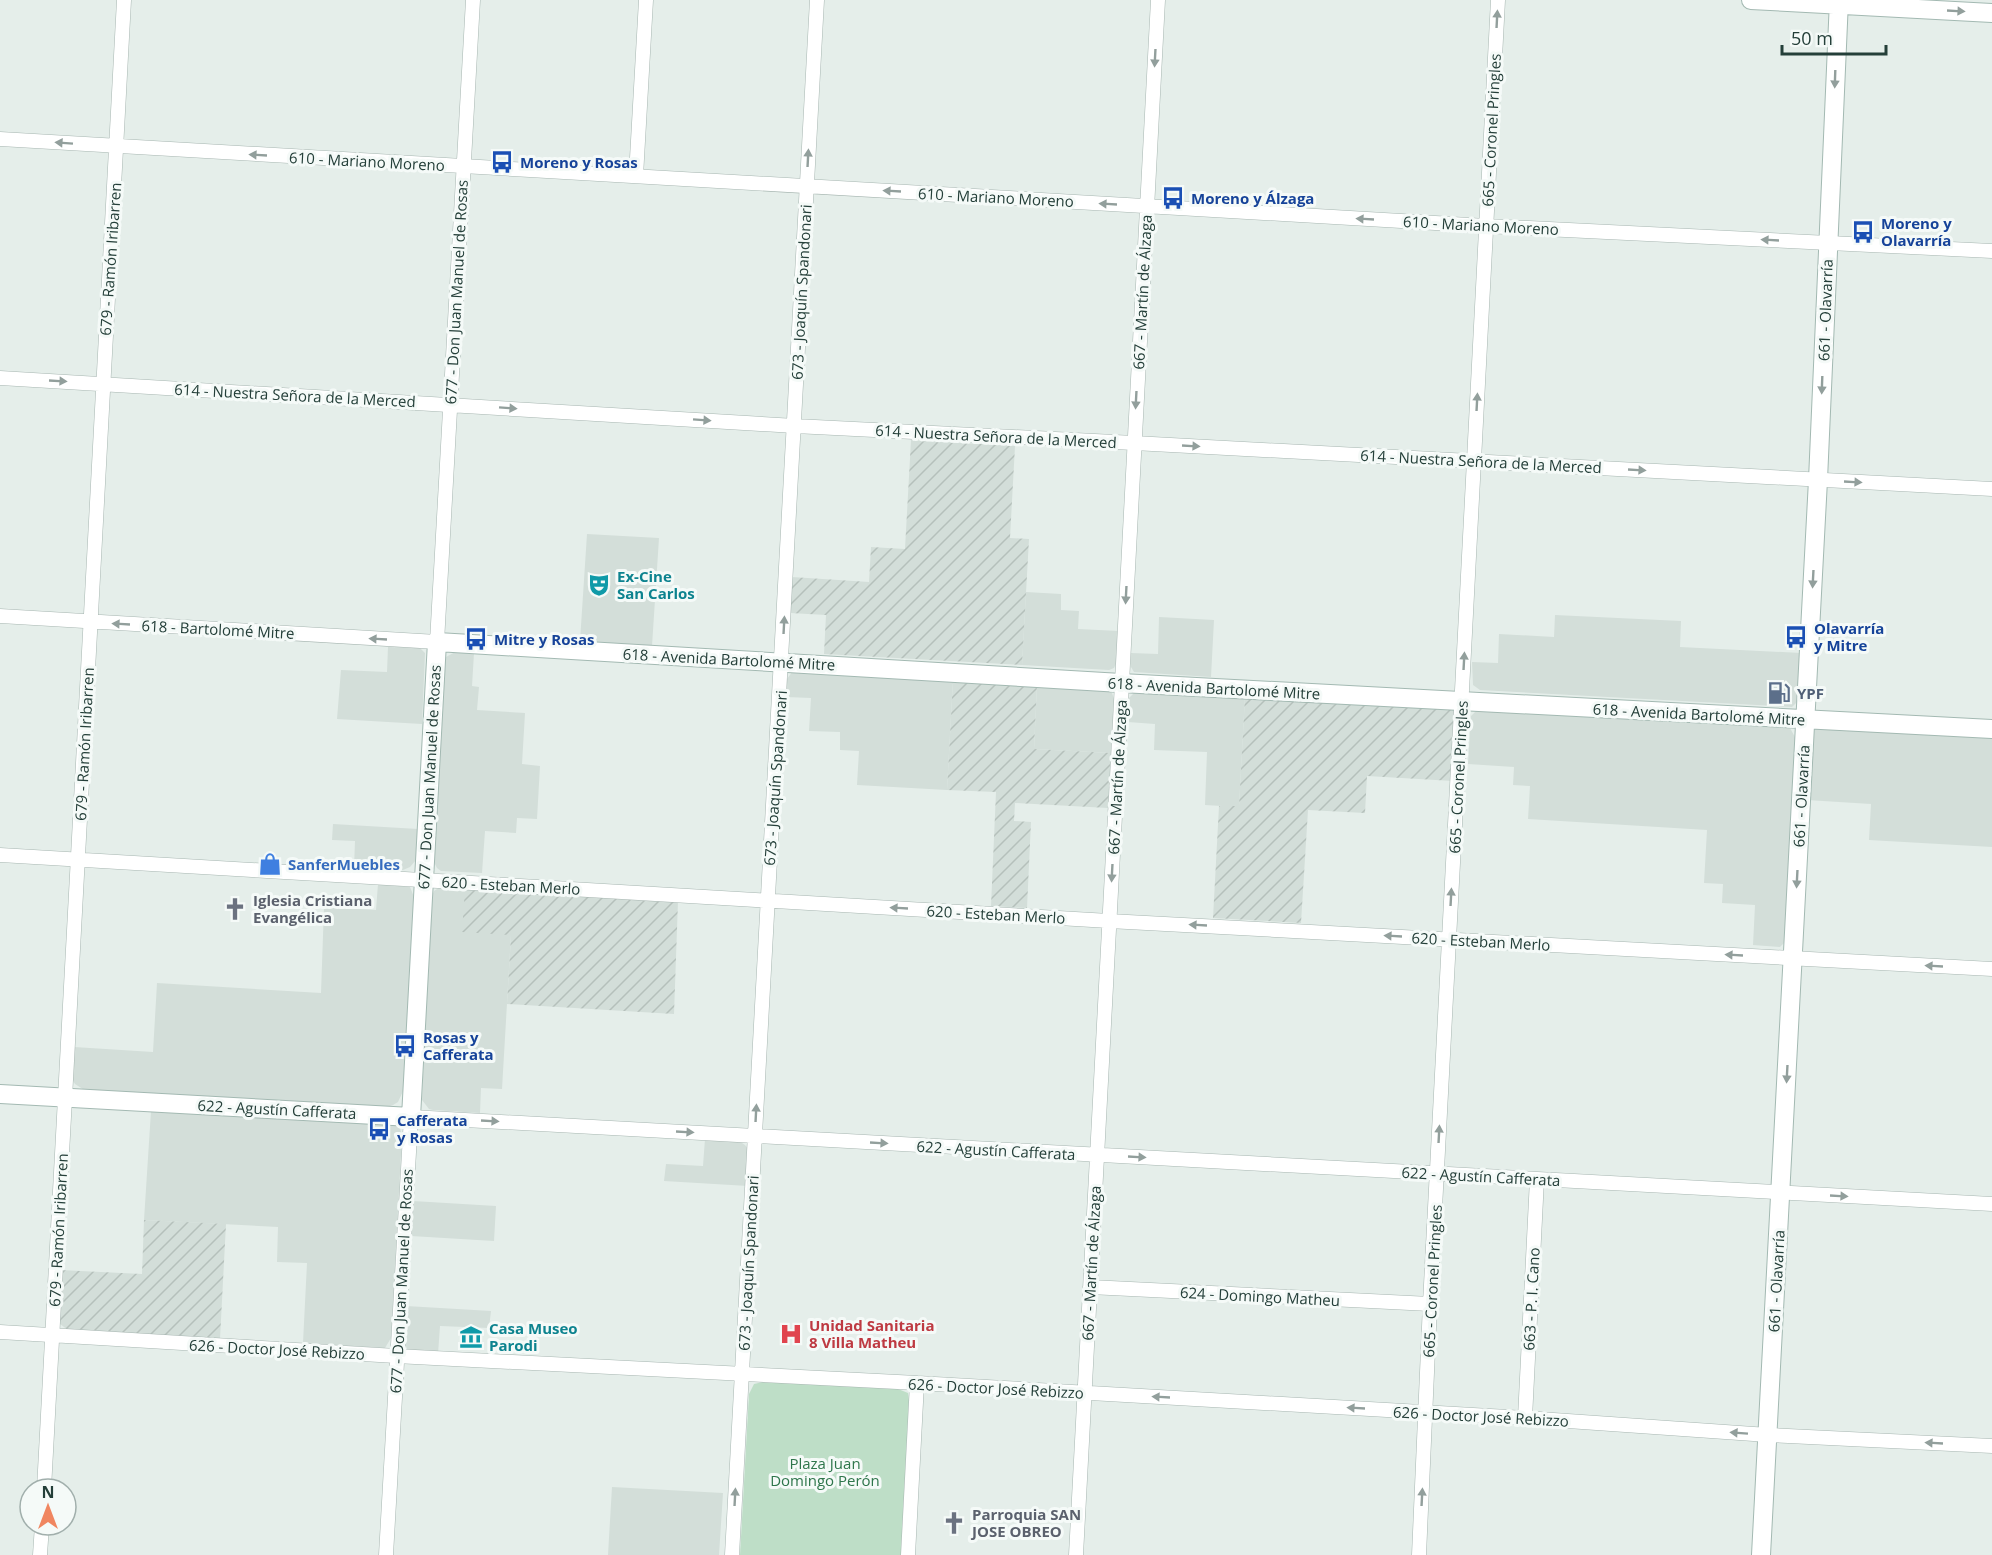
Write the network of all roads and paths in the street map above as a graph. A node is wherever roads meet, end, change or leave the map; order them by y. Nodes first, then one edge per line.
1 (124, 0) edge
2 (473, 0) edge
3 (646, 0) edge
4 (817, 0) edge
5 (1158, 0) edge
6 (1498, 0) edge
7 (1751, 0) edge
8 (1838, 3) edge
9 (1992, 13) edge
10 (0, 139) edge
11 (117, 147) junction
12 (464, 166) junction
13 (636, 176) junction
14 (806, 186) junction
15 (1147, 206) junction
16 (1486, 226) junction
17 (1828, 242) junction
18 (1992, 251) edge
19 (0, 378) edge
20 (102, 384) junction
21 (450, 404) junction
22 (795, 426) junction
23 (1134, 443) junction
24 (1474, 461) junction
25 (1818, 480) junction
26 (1992, 489) edge
27 (0, 616) edge
28 (90, 622) junction
29 (437, 642) junction
30 (782, 661) junction
31 (1122, 683) junction
32 (1463, 700) junction
33 (1805, 720) junction
34 (1992, 729) edge
35 (0, 855) edge
36 (78, 860) junction
37 (423, 880) junction
38 (768, 900) junction
39 (1109, 921) junction
40 (1449, 939) junction
41 (1793, 958) junction
42 (1992, 969) edge
43 (0, 1094) edge
44 (65, 1098) junction
45 (411, 1117) junction
46 (755, 1137) junction
47 (1096, 1155) junction
48 (1437, 1173) junction
49 (1537, 1179) junction
50 (1780, 1192) junction
51 (1992, 1204) edge
52 (1090, 1287) junction
53 (1430, 1304) junction
54 (0, 1332) edge
55 (52, 1336) junction
56 (396, 1356) junction
57 (742, 1374) junction
58 (917, 1383) junction
59 (1085, 1393) junction
60 (1426, 1413) junction
61 (1525, 1418) junction
62 (1768, 1435) junction
63 (1992, 1446) edge
64 (45, 1477) edge
65 (41, 1537) edge
66 (40, 1555) edge
67 (386, 1555) edge
68 (732, 1555) edge
69 (908, 1555) edge
70 (1076, 1555) edge
71 (1419, 1555) edge
72 (1761, 1555) edge

1 - 11 street, 679 - Ramón Iribarren
2 - 12 street, 677 - Don Juan Manuel de Rosas
3 - 13 street
14 -> 4 street, 673 - Joaquín Spandonari
5 -> 15 street, 667 - Martín de Álzaga
16 -> 6 street, 665 - Coronel Pringles
7 - 8 main road
8 -> 9 main road
8 -> 17 main road, 661 - Olavarría
11 -> 10 street, 610 - Mariano Moreno
12 -> 11 street, 610 - Mariano Moreno
11 - 20 street, 679 - Ramón Iribarren
12 - 13 street, 610 - Mariano Moreno
12 - 21 street, 677 - Don Juan Manuel de Rosas
13 - 14 street, 610 - Mariano Moreno
15 -> 14 street, 610 - Mariano Moreno
14 - 22 street, 673 - Joaquín Spandonari
16 -> 15 street, 610 - Mariano Moreno
15 -> 23 street, 667 - Martín de Álzaga
17 -> 16 street, 610 - Mariano Moreno
24 -> 16 street, 665 - Coronel Pringles
17 - 18 street, 610 - Mariano Moreno
17 -> 25 main road, 661 - Olavarría
19 -> 20 street, 614 - Nuestra Señora de la Merced
20 - 21 street, 614 - Nuestra Señora de la Merced
20 - 28 street, 679 - Ramón Iribarren
21 -> 22 street, 614 - Nuestra Señora de la Merced
21 - 29 street, 677 - Don Juan Manuel de Rosas
22 - 23 street, 614 - Nuestra Señora de la Merced
30 -> 22 street, 673 - Joaquín Spandonari
23 -> 24 street, 614 - Nuestra Señora de la Merced
23 -> 31 street, 667 - Martín de Álzaga
24 -> 25 street, 614 - Nuestra Señora de la Merced
32 -> 24 street, 665 - Coronel Pringles
25 -> 26 street, 614 - Nuestra Señora de la Merced
25 -> 33 main road, 661 - Olavarría
27 - 28 street, 618 - Bartolomé Mitre
29 -> 28 street, 618 - Bartolomé Mitre
28 - 36 street, 679 - Ramón Iribarren
29 - 30 main road, 618 - Avenida Bartolomé Mitre
29 - 37 main road, 677 - Don Juan Manuel de Rosas
30 - 31 main road, 618 - Avenida Bartolomé Mitre
30 - 38 street, 673 - Joaquín Spandonari
31 - 32 main road, 618 - Avenida Bartolomé Mitre
31 -> 39 street, 667 - Martín de Álzaga
32 - 33 main road, 618 - Avenida Bartolomé Mitre
40 -> 32 street, 665 - Coronel Pringles
33 - 34 main road, 618 - Avenida Bartolomé Mitre
33 -> 41 main road, 661 - Olavarría
35 - 36 street, 620 - Esteban Merlo
36 - 37 street, 620 - Esteban Merlo
36 - 44 street, 679 - Ramón Iribarren
37 - 38 street, 620 - Esteban Merlo
37 - 45 main road, 677 - Don Juan Manuel de Rosas
39 -> 38 street, 620 - Esteban Merlo
46 -> 38 street, 673 - Joaquín Spandonari
40 -> 39 street, 620 - Esteban Merlo
39 - 47 street, 667 - Martín de Álzaga
41 -> 40 street, 620 - Esteban Merlo
48 -> 40 street, 665 - Coronel Pringles
42 -> 41 street, 620 - Esteban Merlo
41 -> 50 main road, 661 - Olavarría
43 - 44 main road, 622 - Agustín Cafferata
44 - 45 main road, 622 - Agustín Cafferata
44 - 55 street, 679 - Ramón Iribarren
45 -> 46 street, 622 - Agustín Cafferata
45 - 56 street, 677 - Don Juan Manuel de Rosas
46 -> 47 street, 622 - Agustín Cafferata
46 - 57 street, 673 - Joaquín Spandonari
47 -> 48 street, 622 - Agustín Cafferata
47 - 52 street, 667 - Martín de Álzaga
48 - 49 street, 622 - Agustín Cafferata
48 - 53 street, 665 - Coronel Pringles
49 - 50 street, 622 - Agustín Cafferata
49 - 61 street, 663 - P. I. Cano
50 -> 51 street, 622 - Agustín Cafferata
50 - 62 main road, 661 - Olavarría
52 - 53 street, 624 - Domingo Matheu
52 - 59 street, 667 - Martín de Álzaga
53 - 60 street, 665 - Coronel Pringles
54 - 55 street, 626 - Doctor José Rebizzo
55 - 56 street, 626 - Doctor José Rebizzo
55 - 64 street, 679 - Ramón Iribarren
56 - 57 street, 626 - Doctor José Rebizzo
56 - 67 street, 677 - Don Juan Manuel de Rosas
57 - 58 street, 626 - Doctor José Rebizzo
68 -> 57 street, 673 - Joaquín Spandonari
58 - 59 street, 626 - Doctor José Rebizzo
58 - 69 street
60 -> 59 street, 626 - Doctor José Rebizzo
59 - 70 street, 667 - Martín de Álzaga
60 - 61 street, 626 - Doctor José Rebizzo
71 -> 60 street, 665 - Coronel Pringles
62 -> 61 street, 626 - Doctor José Rebizzo
63 -> 62 street, 626 - Doctor José Rebizzo
62 - 72 main road, 661 - Olavarría
65 - 66 street

